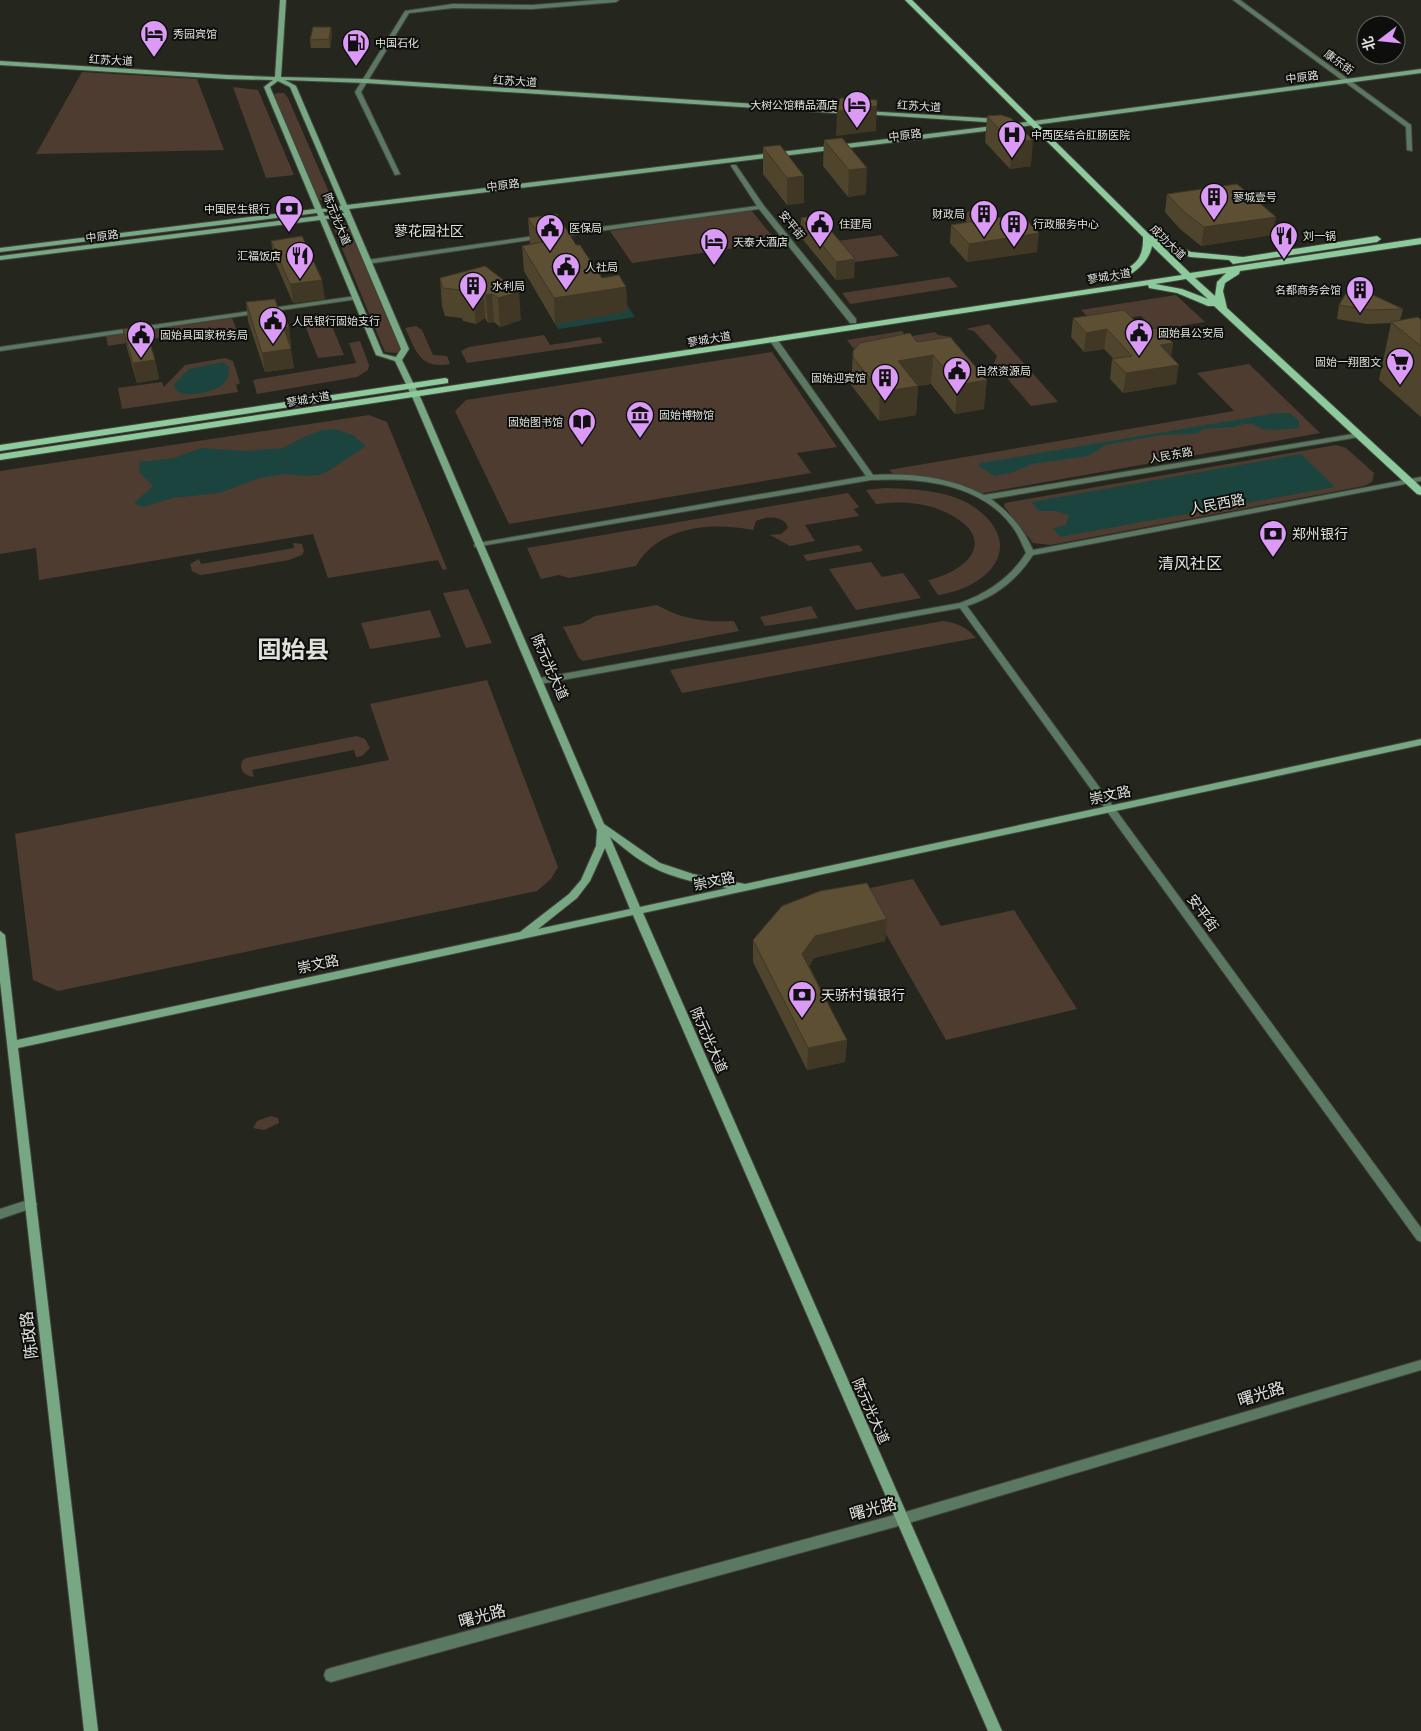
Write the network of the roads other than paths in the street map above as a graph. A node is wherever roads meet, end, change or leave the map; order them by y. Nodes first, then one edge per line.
1 (283, 0) edge
2 (616, 0) edge
3 (908, 0) edge
4 (1236, 0) edge
5 (0, 64) edge
6 (1421, 71) edge
7 (278, 79) junction
8 (1349, 81) junction
9 (366, 82) junction
10 (920, 116) junction
11 (1028, 123) junction
12 (1007, 127) junction
13 (935, 135) junction
14 (1410, 150) dead end
15 (734, 166) junction
16 (397, 174) dead end
17 (760, 207) junction
18 (346, 212) junction
19 (322, 215) junction
20 (1421, 233) edge
21 (1147, 238) junction
22 (1421, 241) edge
23 (0, 250) edge
24 (0, 258) edge
25 (367, 262) junction
26 (1246, 264) junction
27 (1183, 272) junction
28 (1111, 284) junction
29 (356, 298) junction
30 (1224, 311) junction
31 (853, 321) junction
32 (774, 341) junction
33 (0, 350) edge
34 (398, 360) junction
35 (413, 390) junction
36 (1359, 434) junction
37 (0, 448) edge
38 (0, 458) edge
39 (871, 478) junction
40 (1421, 479) edge
41 (1409, 481) junction
42 (1421, 492) edge
43 (987, 497) junction
44 (478, 544) junction
45 (1030, 553) junction
46 (962, 605) junction
47 (540, 681) junction
48 (1421, 742) edge
49 (1111, 809) junction
50 (602, 827) junction
51 (749, 887) junction
52 (638, 911) junction
53 (0, 935) edge
54 (522, 935) junction
55 (13, 1045) junction
56 (31, 1204) junction
57 (0, 1214) edge
58 (1421, 1237) edge
59 (1421, 1365) edge
60 (902, 1519) junction
61 (331, 1675) dead end
62 (91, 1731) edge
63 (995, 1731) edge

1 - 7 main road, 陈元光大道
2 - 9 street
3 - 11 main road, 成功大道
4 - 8 street, 康乐街
5 - 7 main road, 红苏大道
6 - 8 main road, 中原路
7 - 9 main road, 红苏大道
7 - 18 main road, 陈元光大道
7 - 19 main road, 陈元光大道
8 - 11 main road, 中原路
8 - 14 street, 康乐街
9 - 10 main road, 红苏大道
9 - 16 street
10 - 11 main road, 红苏大道
10 - 13 main road
11 - 12 main road, 中原路
11 - 21 main road, 成功大道
12 - 13 main road, 中原路
12 - 15 main road, 中原路
13 - 18 main road, 中原路
15 - 17 street, 安平街
15 - 18 main road, 中原路
17 - 25 street
17 - 31 street, 安平街
18 - 19 main road, 中原路
18 - 25 main road, 陈元光大道
19 - 23 main road, 中原路
19 - 24 main road, 中原路
19 - 29 main road, 陈元光大道
20 - 26 main road, 蓼城大道
21 - 26 main road
21 - 27 main road, 成功大道
21 - 28 main road
22 - 26 main road, 蓼城大道
25 - 34 main road, 陈元光大道
26 - 27 main road, 蓼城大道
26 - 30 main road
27 - 28 main road, 蓼城大道
27 - 30 main road, 成功大道
28 - 30 main road
28 - 31 main road, 蓼城大道
28 - 32 main road, 蓼城大道
29 - 33 street
29 - 34 main road, 陈元光大道
30 - 36 main road, 成功大道
31 - 35 main road, 蓼城大道
32 - 35 main road, 蓼城大道
32 - 39 street
34 - 35 main road, 陈元光大道
35 - 37 main road, 蓼城大道
35 - 38 main road, 蓼城大道
35 - 44 main road, 陈元光大道
36 - 41 main road, 成功大道
36 - 43 street, 人民东路
39 - 43 street
39 - 44 street
40 - 41 street, 人民西路
41 - 42 main road, 成功大道
41 - 45 street, 人民西路
43 - 45 street
44 - 47 main road, 陈元光大道
45 - 46 street
46 - 47 street
46 - 49 street, 安平街
47 - 50 main road, 陈元光大道
48 - 49 main road, 崇文路
49 - 51 main road, 崇文路
49 - 58 street, 安平街
50 - 51 main road
50 - 52 main road, 陈元光大道
50 - 54 main road
51 - 52 main road, 崇文路
52 - 54 main road, 崇文路
52 - 60 main road, 陈元光大道
53 - 55 main road, 陈政路
54 - 55 main road, 崇文路
55 - 56 main road, 陈政路
56 - 57 street
56 - 62 main road, 陈政路
59 - 60 street, 曙光路
60 - 61 street, 曙光路
60 - 63 main road, 陈元光大道

